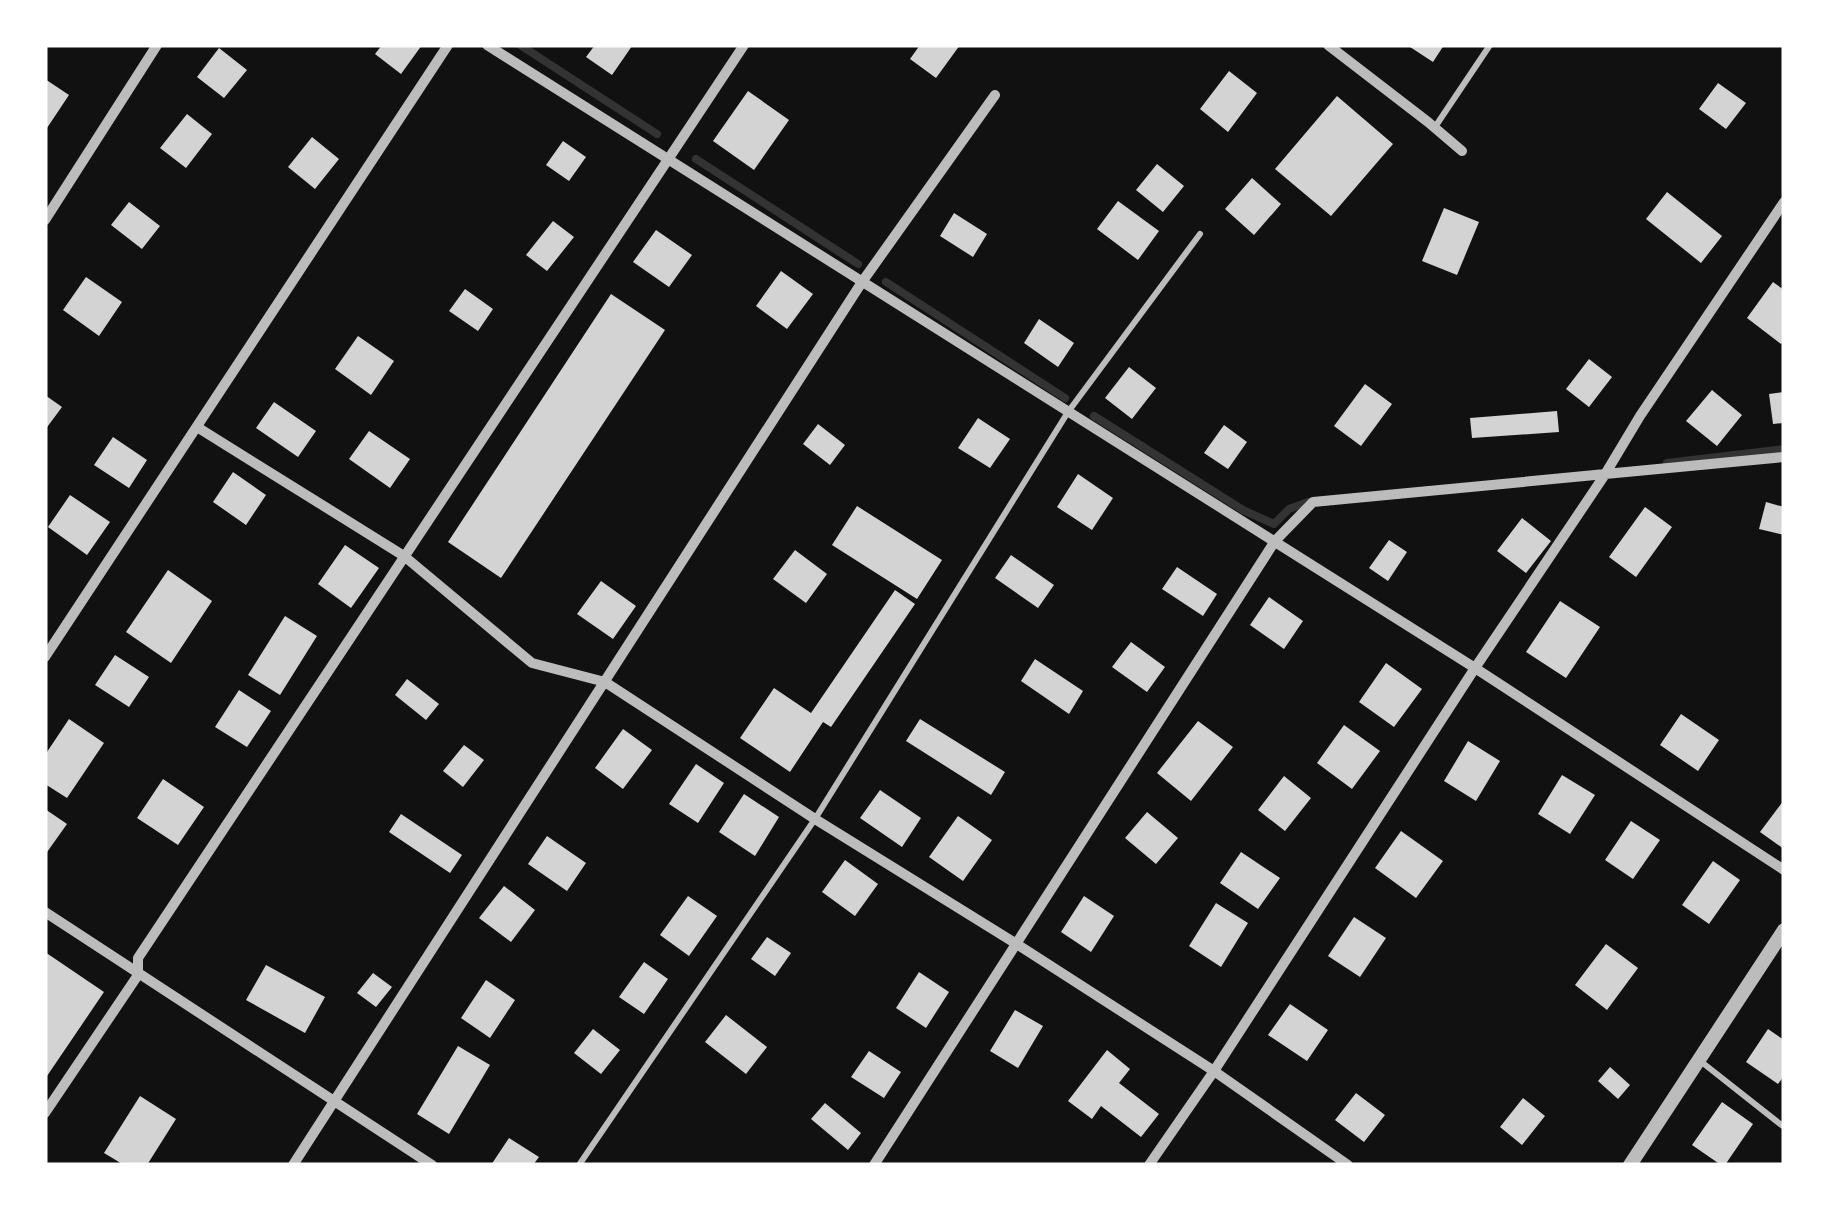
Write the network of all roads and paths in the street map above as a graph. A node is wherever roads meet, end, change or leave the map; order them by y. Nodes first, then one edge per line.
1 (158, 45) edge
2 (448, 45) edge
3 (488, 45) edge
4 (744, 45) edge
5 (1328, 45) edge
6 (1490, 45) edge
7 (1342, 49) edge
8 (994, 95) dead end
9 (1434, 127) junction
10 (1462, 151) dead end
11 (667, 160) junction
12 (1784, 202) edge
13 (45, 220) edge
14 (1200, 234) dead end
15 (862, 282) junction
16 (1068, 412) junction
17 (197, 426) junction
18 (1784, 457) edge
19 (1604, 476) junction
20 (1275, 541) junction
21 (404, 556) junction
22 (45, 657) edge
23 (1475, 668) junction
24 (605, 682) junction
25 (814, 818) junction
26 (1784, 870) edge
27 (45, 912) edge
28 (1784, 930) edge
29 (1015, 943) junction
30 (138, 975) junction
31 (1699, 1060) junction
32 (1214, 1070) junction
33 (335, 1102) junction
34 (45, 1112) edge
35 (1784, 1126) edge
36 (293, 1165) edge
37 (432, 1165) edge
38 (579, 1165) edge
39 (874, 1165) edge
40 (1149, 1165) edge
41 (1348, 1165) edge
42 (1630, 1165) edge

1 - 13 street
2 - 17 street
3 - 11 street
4 - 11 street
5 - 7 street
6 - 9 lane
7 - 9 street
8 - 15 street
9 - 10 street
11 - 15 street
11 - 21 street
12 - 19 street
14 - 16 lane
15 - 16 street
15 - 24 street
16 - 20 street
16 - 25 lane
17 - 21 street
17 - 22 street
18 - 19 street
19 - 20 street
19 - 23 street
20 - 23 street
20 - 29 street
21 - 24 street
21 - 30 street
23 - 26 street
23 - 32 street
24 - 25 street
24 - 33 street
25 - 29 street
25 - 38 lane
27 - 30 street
28 - 31 street
29 - 32 street
29 - 39 street
30 - 33 street
30 - 34 street
31 - 35 lane
31 - 42 street
32 - 40 street
32 - 41 street
33 - 36 street
33 - 37 street

